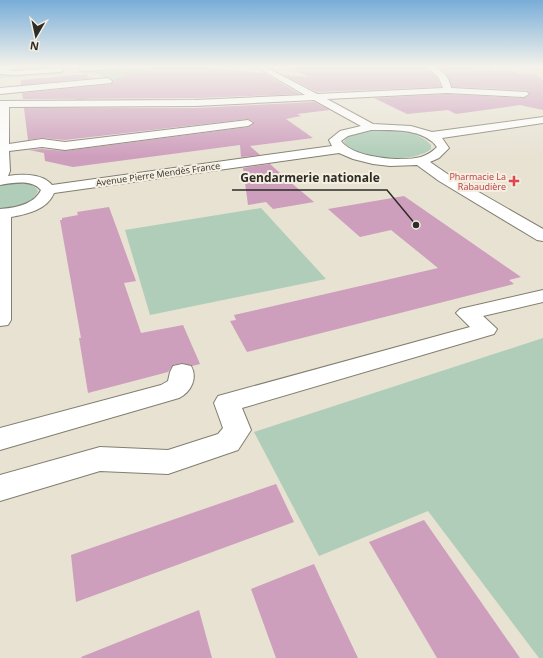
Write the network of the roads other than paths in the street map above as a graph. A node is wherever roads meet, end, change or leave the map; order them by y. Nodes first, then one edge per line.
1 (293, 97) edge
2 (315, 97) junction
3 (321, 97) edge
4 (296, 99) junction
5 (2, 104) edge
6 (310, 107) dead end
7 (543, 120) edge
8 (248, 123) dead end
9 (371, 127) junction
10 (432, 136) junction
11 (3, 143) edge
12 (339, 149) junction
13 (419, 161) junction
14 (0, 180) edge
15 (48, 190) junction
16 (2, 214) edge
17 (543, 236) edge
18 (1, 280) edge
19 (537, 303) edge
20 (0, 320) edge
21 (182, 372) dead end
22 (0, 439) edge
23 (0, 488) edge

1 - 4 street
2 - 3 street
2 - 4 street
2 - 9 street
4 - 5 street
4 - 6 street
5 - 11 street
7 - 10 street
8 - 11 street
9 - 10 street
9 - 12 street
10 - 13 street
11 - 14 street
12 - 13 street
12 - 15 street, Avenue Pierre Mendès France
13 - 17 street
14 - 15 street
15 - 16 street
16 - 18 street
18 - 20 street
19 - 23 street
21 - 22 street

